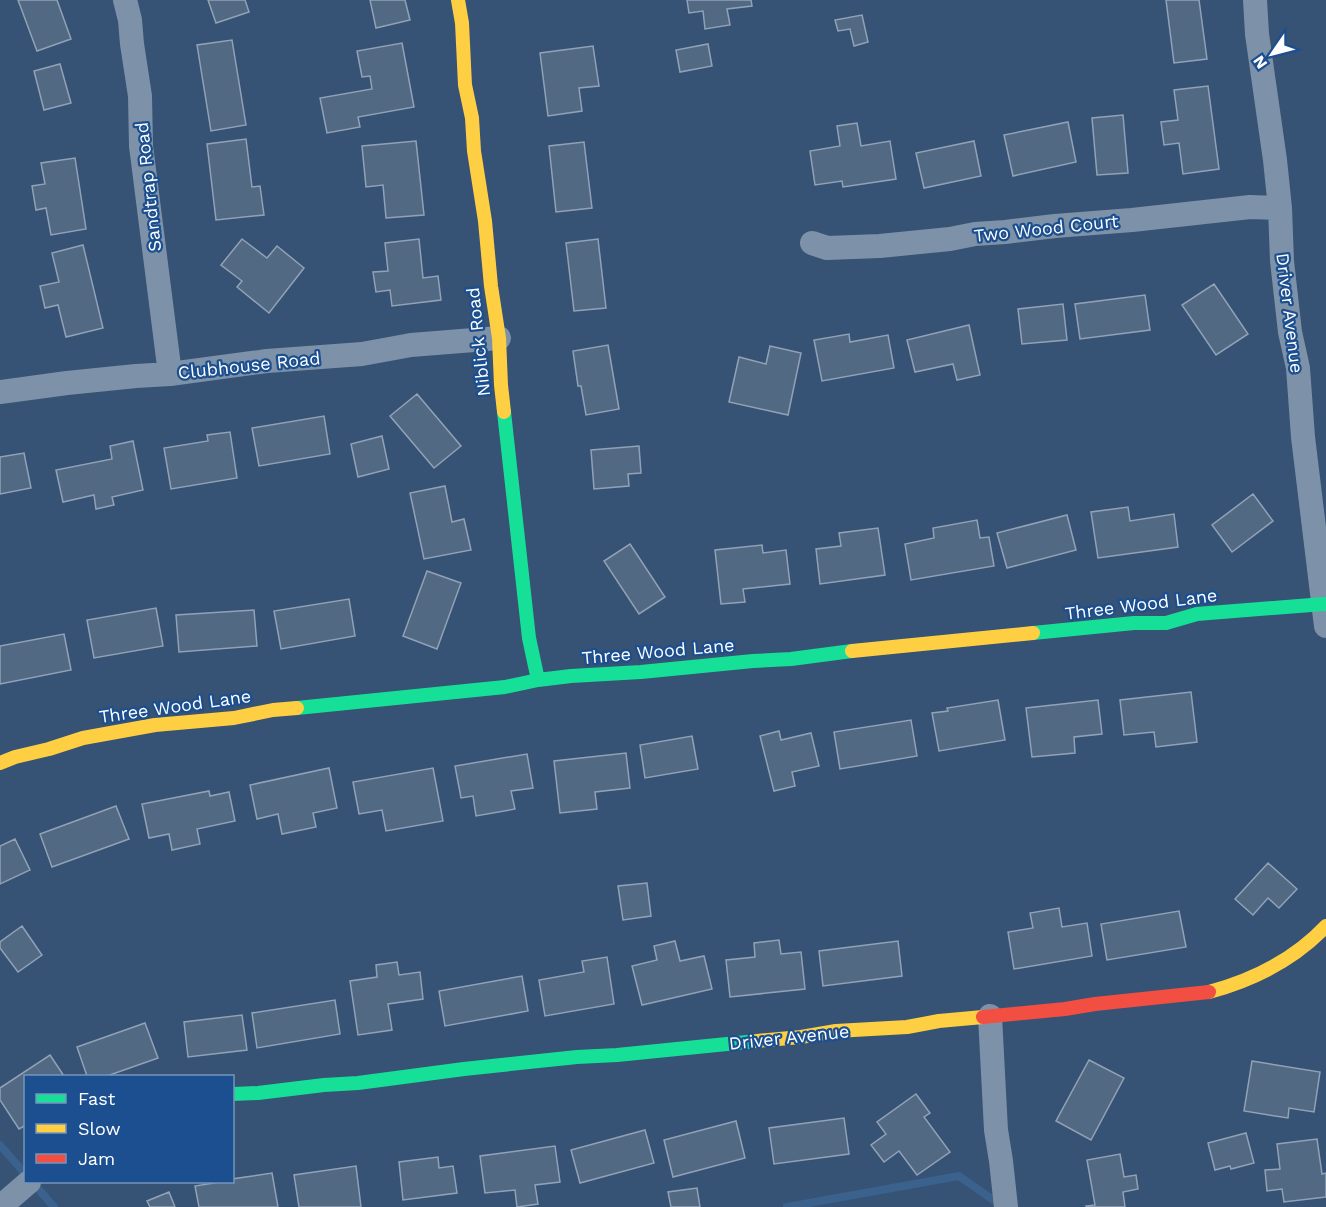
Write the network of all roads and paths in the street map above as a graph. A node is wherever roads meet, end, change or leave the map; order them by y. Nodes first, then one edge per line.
1 (125, 0) edge
2 (458, 0) edge
3 (1255, 0) edge
4 (1280, 208) junction
5 (812, 243) dead end
6 (499, 338) junction
7 (170, 374) junction
8 (0, 392) edge
9 (1325, 615) edge
10 (538, 680) junction
11 (0, 763) edge
12 (1322, 941) edge
13 (990, 1016) junction
14 (234, 1094) edge
15 (28, 1183) edge
16 (0, 1207) edge
17 (1006, 1207) edge

1 - 7 street, Sandtrap Road
2 - 6 street, Niblick Road
3 - 4 street, Driver Avenue
4 - 5 street, Two Wood Court
4 - 9 street, Driver Avenue
6 - 7 street, Clubhouse Road
6 - 10 street, Niblick Road
7 - 8 street, Clubhouse Road
9 - 10 street, Three Wood Lane
10 - 11 street, Three Wood Lane
12 - 13 street, Driver Avenue
13 - 14 street, Driver Avenue
13 - 17 street
15 - 16 street

